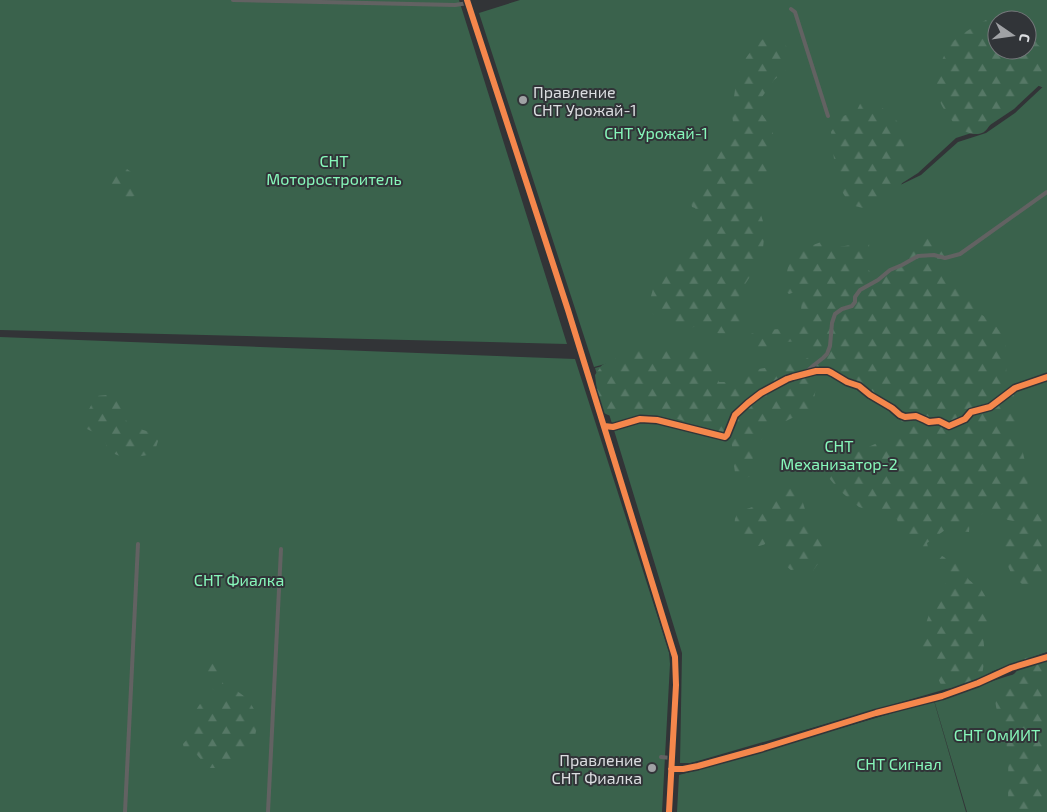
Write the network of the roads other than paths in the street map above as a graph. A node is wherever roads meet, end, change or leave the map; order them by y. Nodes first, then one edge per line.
1 (233, 0) edge
2 (467, 2) edge
3 (791, 9) dead end
4 (828, 116) dead end
5 (1047, 192) edge
6 (806, 373) junction
7 (1047, 377) edge
8 (604, 426) junction
9 (138, 544) dead end
10 (281, 549) dead end
11 (1047, 657) edge
12 (661, 758) dead end
13 (671, 758) junction
14 (671, 769) junction
15 (125, 812) edge
16 (268, 812) edge
17 (669, 812) edge

1 - 2 street
2 - 8 street
3 - 4 street
5 - 6 street
6 - 7 street
6 - 8 street
8 - 13 street
9 - 15 street
10 - 16 street
11 - 14 street
12 - 13 street
13 - 14 street
14 - 17 street

